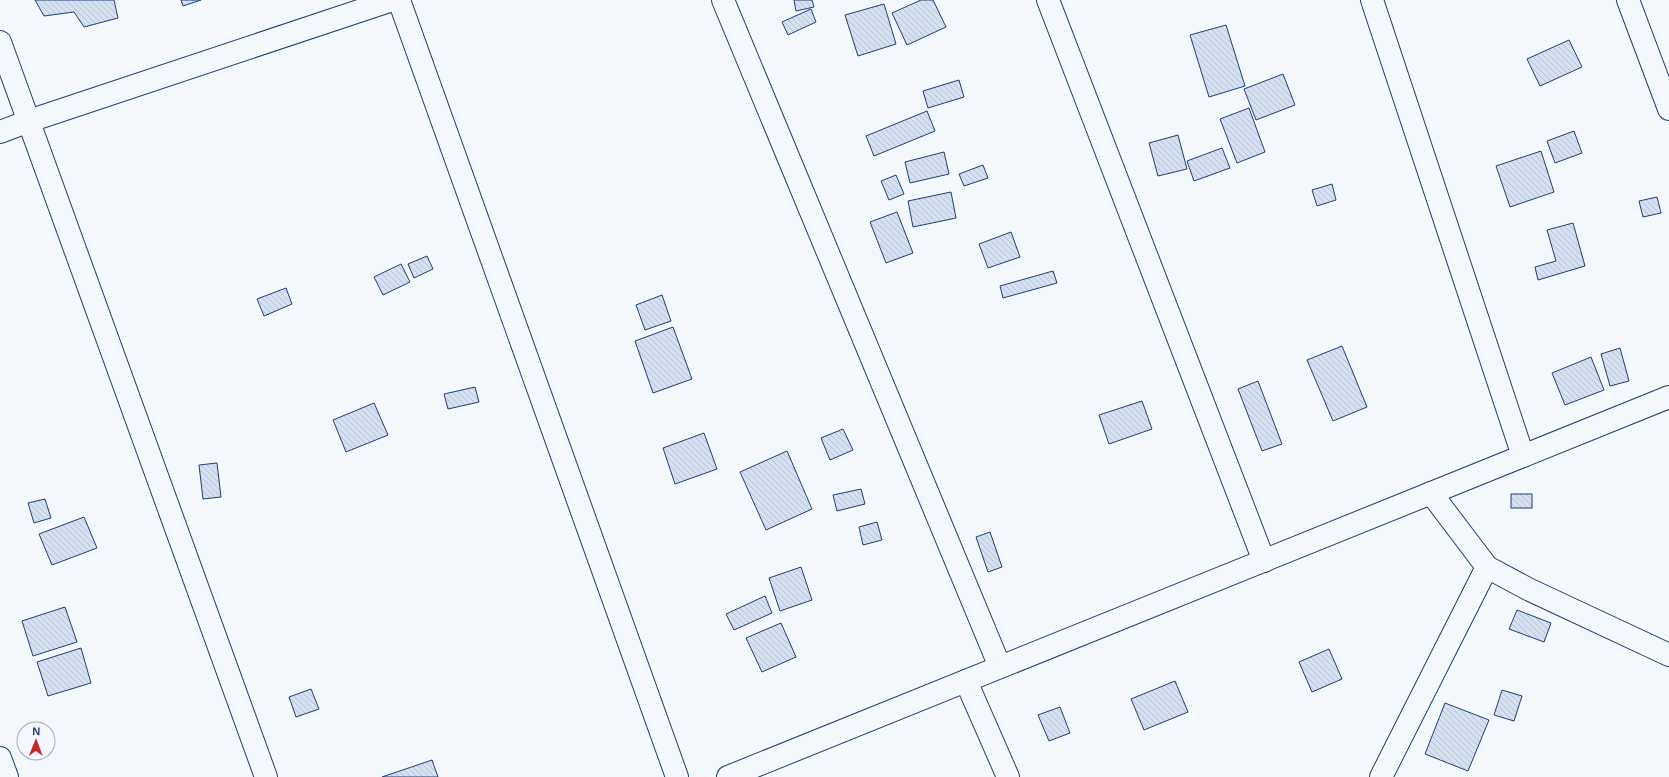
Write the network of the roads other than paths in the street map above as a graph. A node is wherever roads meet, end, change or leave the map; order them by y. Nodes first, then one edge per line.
1 (392, 0) edge
2 (399, 0) edge
3 (723, 0) edge
4 (1048, 0) edge
5 (1372, 0) edge
6 (1628, 0) edge
7 (0, 42) edge
8 (1669, 109) edge
9 (29, 121) junction
10 (0, 132) edge
11 (1669, 397) edge
12 (1523, 456) junction
13 (1431, 493) junction
14 (1264, 561) junction
15 (1487, 567) junction
16 (1669, 655) edge
17 (1000, 667) junction
18 (966, 681) junction
19 (0, 758) edge
20 (7, 777) edge
21 (266, 777) edge
22 (677, 777) edge
23 (728, 777) edge
24 (1008, 777) edge
25 (1380, 777) edge

1 - 9 street
2 - 22 street
3 - 17 street
4 - 14 street
5 - 12 street
6 - 8 street
7 - 9 street
9 - 10 street
9 - 21 street
11 - 12 street
12 - 13 street
13 - 14 street
13 - 15 street
14 - 17 street
15 - 16 street
15 - 25 street
17 - 18 street
18 - 23 street
18 - 24 street
19 - 20 street

